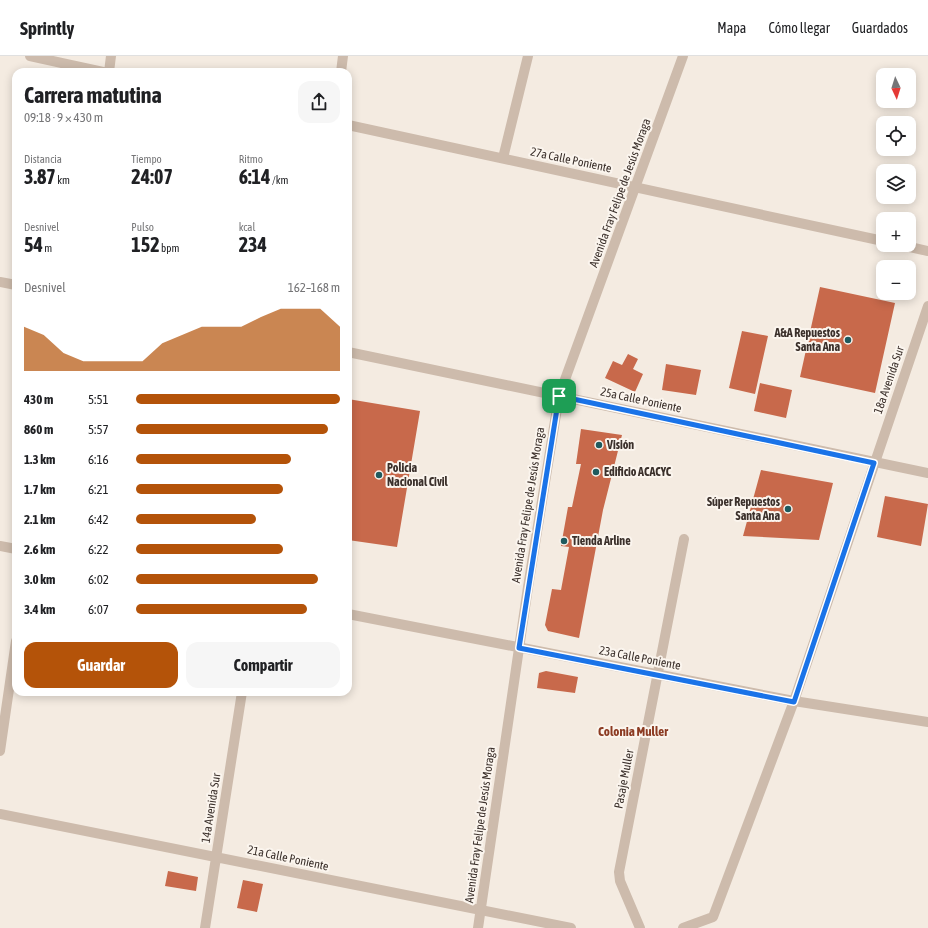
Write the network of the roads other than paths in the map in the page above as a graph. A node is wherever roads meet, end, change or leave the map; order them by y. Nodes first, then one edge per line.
1 (30, 56) edge
2 (111, 56) edge
3 (343, 56) edge
4 (528, 56) edge
5 (683, 56) edge
6 (85, 68) edge
7 (110, 68) edge
8 (341, 68) edge
9 (352, 126) edge
10 (503, 158) junction
11 (636, 187) junction
12 (876, 239) edge
13 (916, 248) edge
14 (928, 251) edge
15 (0, 282) edge
16 (12, 284) edge
17 (928, 306) edge
18 (352, 353) edge
19 (559, 396) junction
20 (874, 463) junction
21 (928, 473) edge
22 (684, 539) dead end
23 (0, 546) edge
24 (12, 548) edge
25 (352, 615) edge
26 (519, 648) junction
27 (12, 668) edge
28 (657, 675) junction
29 (241, 696) edge
30 (794, 702) junction
31 (928, 722) edge
32 (0, 751) edge
33 (0, 814) edge
34 (216, 856) junction
35 (481, 911) junction
36 (205, 928) edge
37 (478, 928) edge
38 (571, 928) edge
39 (640, 928) edge
40 (683, 928) edge

1 - 6 street
2 - 7 street
3 - 8 street
4 - 10 street
5 - 11 street, Avenida Fray Felipe de Jesús Moraga
9 - 10 street, 27a Calle Poniente
10 - 11 street, 27a Calle Poniente
11 - 12 street, 27a Calle Poniente
11 - 19 street, Avenida Fray Felipe de Jesús Moraga
13 - 14 street
15 - 16 street
17 - 20 street, 18a Avenida Sur
18 - 19 street, 25a Calle Poniente
19 - 20 street, 25a Calle Poniente
19 - 26 street, Avenida Fray Felipe de Jesús Moraga
20 - 21 street, 25a Calle Poniente
20 - 30 street, 18a Avenida Sur
22 - 28 street, Pasaje Muller
23 - 24 street
25 - 26 street, 23a Calle Poniente
26 - 28 street, 23a Calle Poniente
26 - 35 street, Avenida Fray Felipe de Jesús Moraga
27 - 32 street
28 - 30 street, 23a Calle Poniente
28 - 39 street, Pasaje Muller
29 - 34 street, 14a Avenida Sur
30 - 31 street, 23a Calle Poniente
30 - 40 street, 18a Avenida Sur
33 - 34 street, 21a Calle Poniente
34 - 35 street, 21a Calle Poniente
34 - 36 street, 14a Avenida Sur
35 - 37 street, Avenida Fray Felipe de Jesús Moraga
35 - 38 street, 21a Calle Poniente

